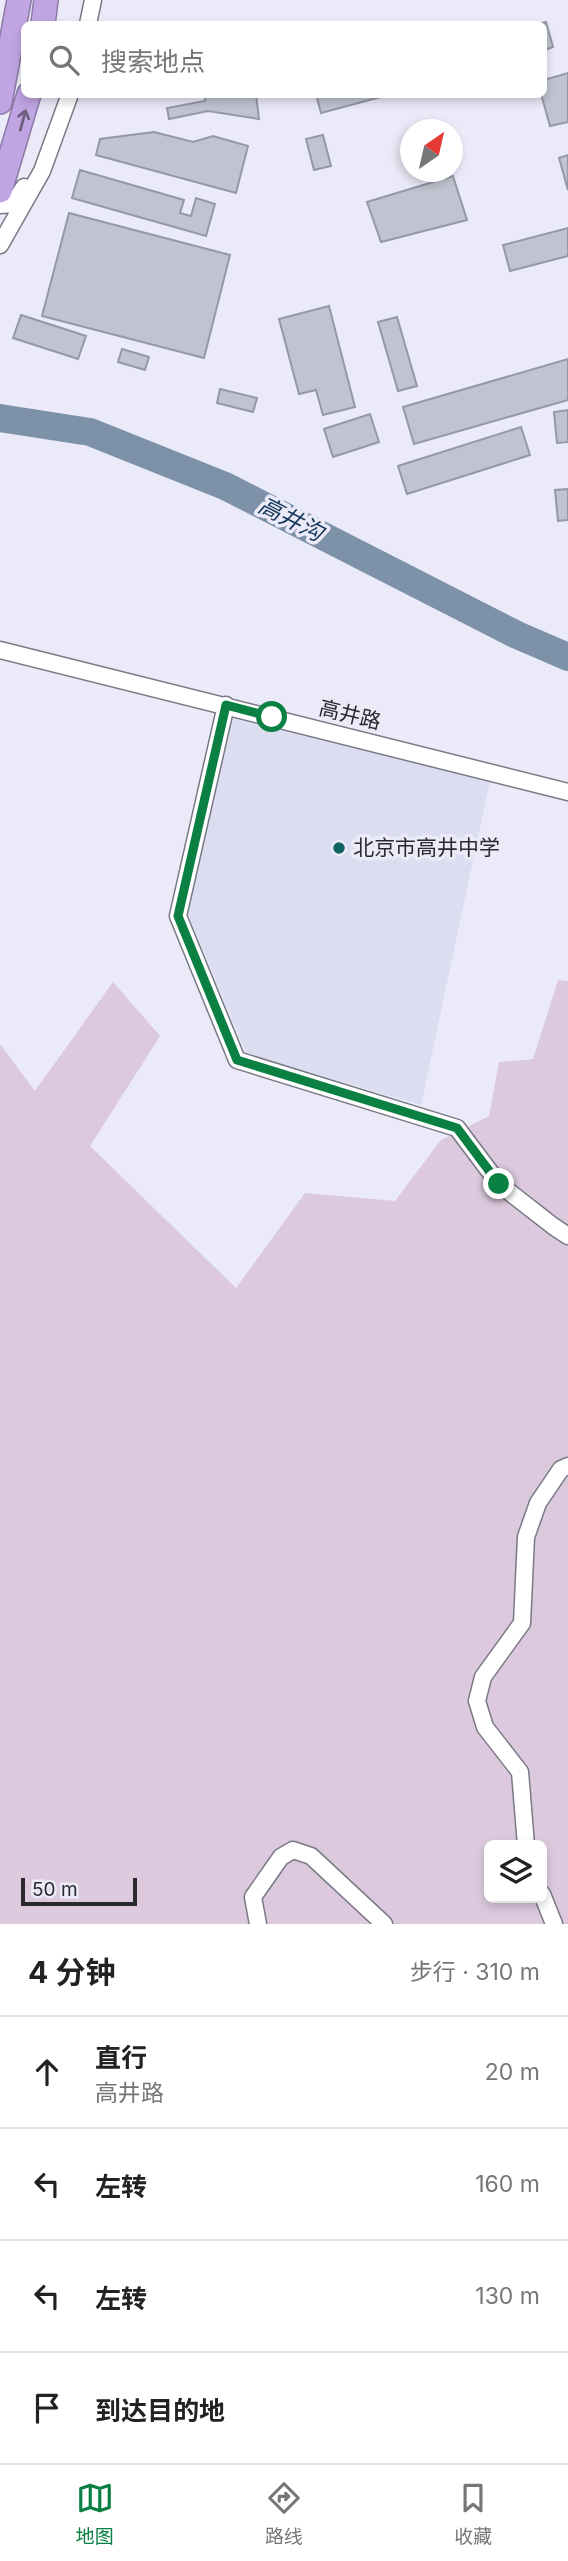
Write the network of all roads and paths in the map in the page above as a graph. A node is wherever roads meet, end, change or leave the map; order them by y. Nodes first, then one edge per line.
1 (19, 0) edge
2 (46, 0) edge
3 (82, 0) edge
4 (93, 0) edge
5 (43, 21) edge
6 (79, 21) edge
7 (89, 21) edge
8 (28, 98) edge
9 (61, 98) edge
10 (69, 98) edge
11 (0, 102) edge
12 (0, 191) edge
13 (0, 205) edge
14 (0, 245) edge
15 (0, 650) edge
16 (226, 705) junction
17 (568, 792) edge
18 (568, 1236) edge
19 (568, 1466) edge
20 (526, 1840) edge
21 (546, 1903) edge
22 (258, 1924) edge
23 (384, 1924) edge
24 (554, 1924) edge

1 - 11 highway
2 - 5 highway
3 - 6 street
4 - 7 street
12 -> 8 highway
9 - 13 street
10 - 14 street
15 - 16 street, 高井路
16 - 17 street, 高井路
16 - 18 street
19 - 20 street
21 - 24 street
22 - 23 street

